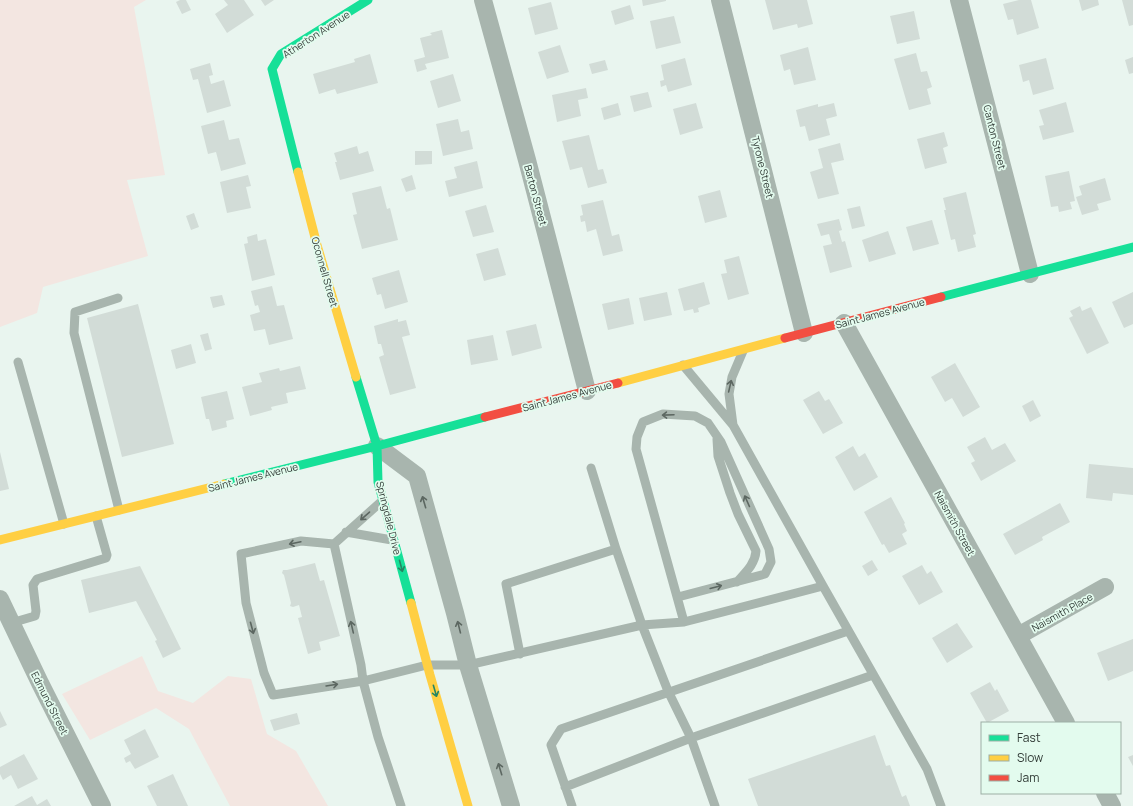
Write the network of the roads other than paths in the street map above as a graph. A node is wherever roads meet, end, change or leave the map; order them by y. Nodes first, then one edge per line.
1 (368, 0) edge
2 (483, 0) edge
3 (720, 0) edge
4 (959, 0) edge
5 (279, 97) joint
6 (1133, 247) edge
7 (1030, 274) junction
8 (118, 298) dead end
9 (844, 323) junction
10 (804, 333) junction
11 (744, 349) junction
12 (18, 362) dead end
13 (683, 365) junction
14 (587, 391) junction
15 (733, 425) junction
16 (717, 437) junction
17 (377, 446) junction
18 (591, 468) dead end
19 (383, 500) junction
20 (119, 510) junction
21 (96, 516) junction
22 (64, 524) junction
23 (346, 532) junction
24 (0, 540) edge
25 (394, 540) junction
26 (334, 544) junction
27 (616, 550) junction
28 (737, 582) junction
29 (823, 586) junction
30 (1105, 587) dead end
31 (678, 597) junction
32 (0, 599) edge
33 (684, 622) junction
34 (11, 623) junction
35 (642, 626) junction
36 (848, 631) junction
37 (1018, 636) junction
38 (520, 654) junction
39 (427, 665) junction
40 (468, 665) junction
41 (873, 675) junction
42 (363, 681) junction
43 (668, 692) junction
44 (1065, 722) edge
45 (692, 738) junction
46 (566, 787) junction
47 (1106, 794) edge
48 (102, 806) edge
49 (401, 806) edge
50 (468, 806) edge
51 (511, 806) edge
52 (572, 806) edge
53 (715, 806) edge
54 (941, 806) edge
55 (1112, 806) edge

1 - 5 main road, Atherton Avenue
2 - 14 street, Barton Street
3 - 10 street, Tyrone Street
4 - 7 street, Canton Street
5 - 17 main road, Oconnell Street
6 - 7 main road, Saint James Avenue
7 - 9 main road, Saint James Avenue
8 - 20 lane
9 - 10 main road, Saint James Avenue
9 - 37 street, Naismith Street
10 - 11 main road, Saint James Avenue
11 - 13 main road, Saint James Avenue
15 -> 11 lane
12 - 22 lane
13 - 14 main road, Saint James Avenue
13 - 15 lane
14 - 17 main road, Saint James Avenue
15 - 29 lane
16 - 28 lane
28 -> 16 lane
16 -> 31 lane
17 - 19 main road, Springdale Drive
17 - 20 main road, Saint James Avenue
40 -> 17 street
18 - 27 lane
19 -> 23 lane
19 - 25 main road, Springdale Drive
20 - 21 main road, Saint James Avenue
21 - 22 main road, Saint James Avenue
21 - 34 lane
22 - 24 main road, Saint James Avenue
23 - 25 lane
23 - 26 lane
25 -> 39 main road, Springdale Drive
42 -> 26 lane
26 -> 42 lane
27 - 35 lane
27 - 38 lane
31 -> 28 lane
29 - 33 lane
29 - 36 lane
30 - 37 street, Naismith Place
31 - 33 lane
32 - 34 street, Edmund Street
33 - 35 lane
34 - 48 street, Edmund Street
35 - 38 lane
35 - 43 lane
36 - 41 lane
36 - 43 lane
37 - 44 street, Naismith Street
38 - 40 lane
39 - 40 lane
39 - 42 lane
39 -> 50 main road, Springdale Drive
51 -> 40 street
41 - 45 lane
41 - 54 lane
42 - 49 lane
43 - 45 lane
43 - 46 lane
45 - 46 lane
45 - 53 lane
46 - 52 lane
47 - 55 street

